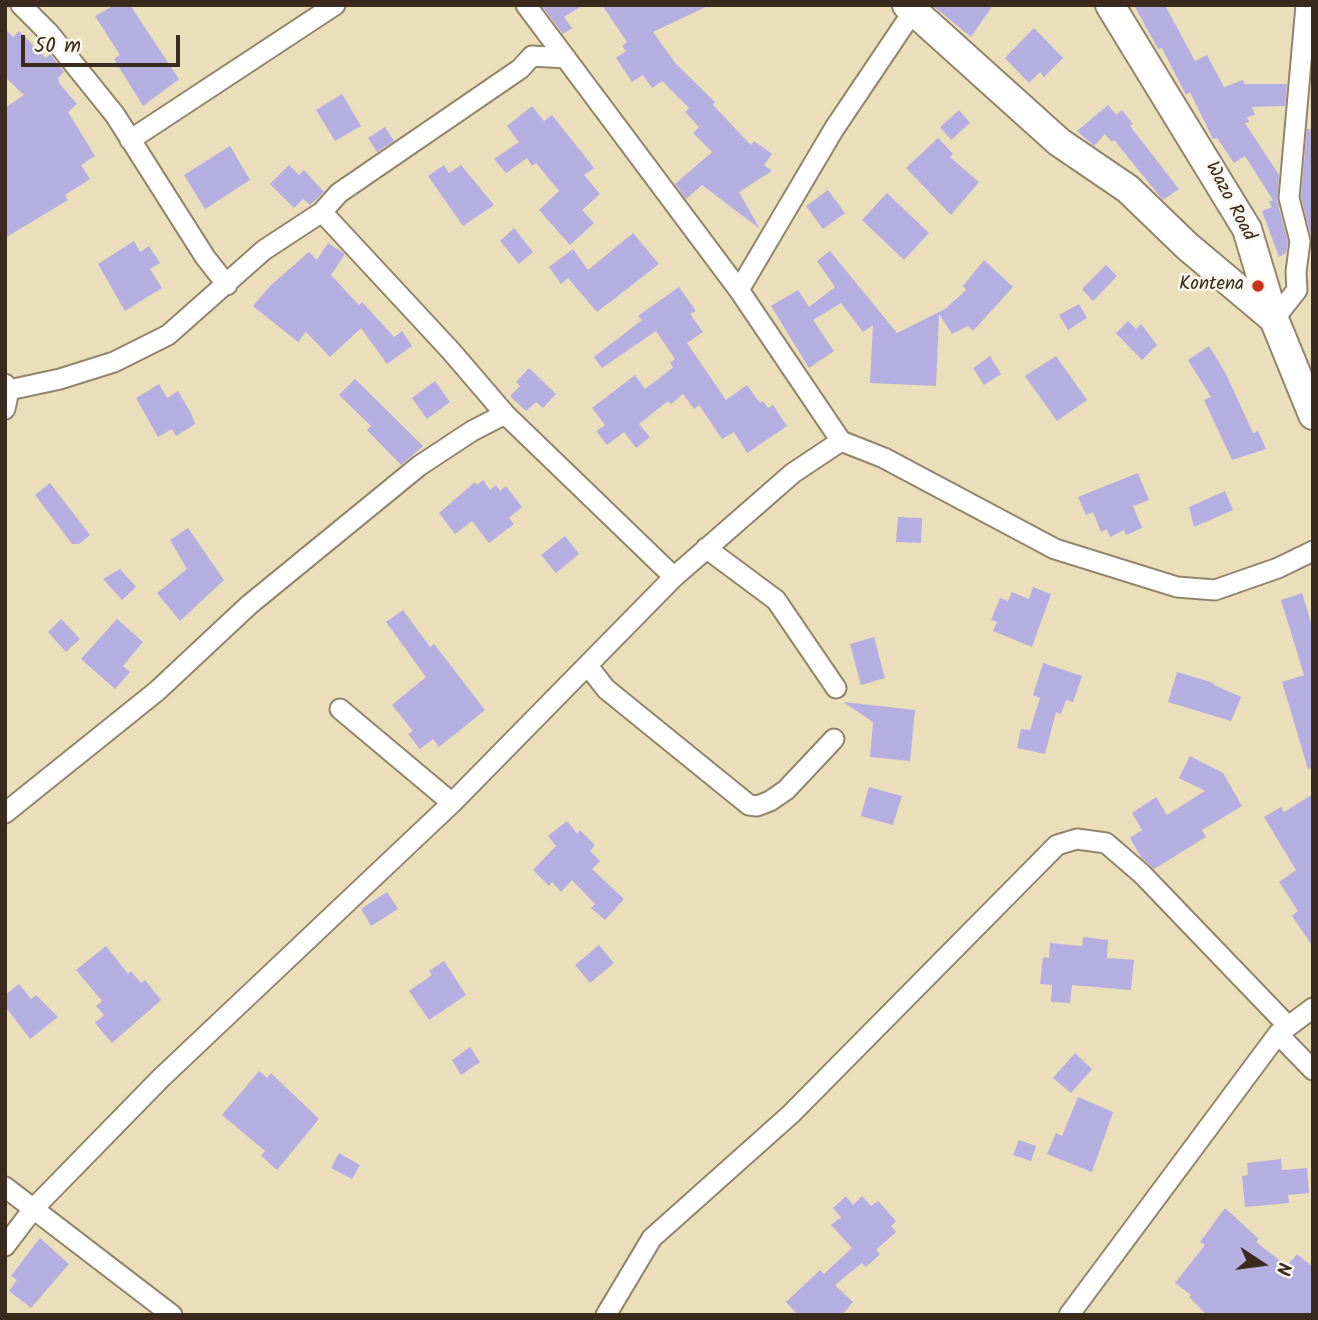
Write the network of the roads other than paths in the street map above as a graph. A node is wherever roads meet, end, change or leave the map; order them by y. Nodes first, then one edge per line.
1 (21, 5) edge
2 (335, 5) edge
3 (526, 5) edge
4 (1111, 5) edge
5 (1306, 5) edge
6 (911, 8) edge
7 (566, 58) junction
8 (130, 140) junction
9 (322, 212) junction
10 (227, 285) junction
11 (739, 290) junction
12 (1274, 319) junction
13 (6, 395) edge
14 (505, 414) junction
15 (1313, 415) edge
16 (841, 441) junction
17 (706, 548) junction
18 (1313, 551) edge
19 (674, 577) junction
20 (588, 666) junction
21 (836, 688) dead end
22 (340, 709) dead end
23 (834, 738) dead end
24 (452, 803) junction
25 (5, 813) edge
26 (1313, 1008) edge
27 (1283, 1030) junction
28 (1313, 1070) edge
29 (5, 1187) edge
30 (34, 1208) junction
31 (5, 1246) edge
32 (172, 1315) edge
33 (607, 1315) edge
34 (1069, 1315) edge

1 - 8 street
2 - 8 street
3 - 7 street
4 - 12 street, Wazo Road
5 - 12 street
6 - 11 street
6 - 12 street
7 - 9 street
7 - 11 street
8 - 10 street
9 - 10 street
9 - 14 street
10 - 13 street
11 - 16 street
12 - 15 street, Wazo Road
14 - 19 street
14 - 25 street
16 - 17 street
16 - 18 street
17 - 19 street
17 - 21 street
19 - 20 street
20 - 23 street
20 - 24 street
22 - 24 street
24 - 30 street
26 - 27 street
27 - 28 street
27 - 33 street
27 - 34 street
29 - 30 street
30 - 31 street
30 - 32 street

